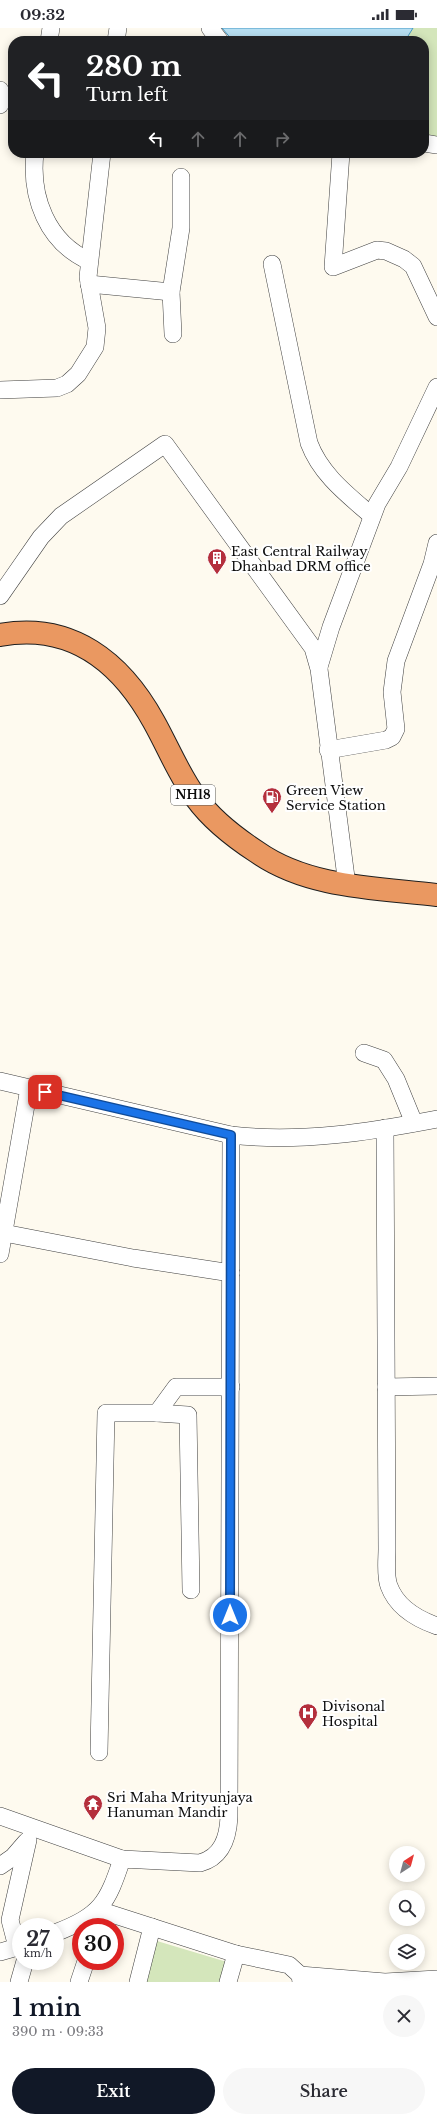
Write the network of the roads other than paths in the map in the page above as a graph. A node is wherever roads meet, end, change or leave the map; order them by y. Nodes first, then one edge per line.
1 (210, 28) edge
2 (216, 36) edge
3 (0, 90) edge
4 (0, 106) edge
5 (35, 158) edge
6 (101, 158) edge
7 (340, 158) edge
8 (181, 177) dead end
9 (89, 261) junction
10 (272, 264) dead end
11 (89, 284) junction
12 (171, 292) junction
13 (437, 317) edge
14 (173, 334) dead end
15 (437, 387) edge
16 (0, 390) edge
17 (372, 516) junction
18 (437, 543) edge
19 (0, 596) edge
20 (0, 635) edge
21 (319, 669) junction
22 (328, 750) junction
23 (347, 885) junction
24 (437, 895) edge
25 (364, 1053) dead end
26 (0, 1081) edge
27 (29, 1088) junction
28 (437, 1119) edge
29 (414, 1123) junction
30 (385, 1128) junction
31 (231, 1135) junction
32 (4, 1233) junction
33 (0, 1254) edge
34 (231, 1273) junction
35 (437, 1386) edge
36 (386, 1387) junction
37 (231, 1388) junction
38 (157, 1414) junction
39 (192, 1590) dead end
40 (437, 1626) edge
41 (99, 1752) dead end
42 (0, 1816) edge
43 (31, 1834) junction
44 (122, 1859) junction
45 (0, 1866) edge
46 (99, 1916) edge
47 (12, 1926) edge
48 (152, 1927) junction
49 (64, 1929) edge
50 (0, 1952) edge
51 (12, 1952) edge
52 (236, 1954) junction
53 (20, 1970) edge
54 (83, 1970) edge
55 (301, 1979) edge
56 (437, 1979) edge
57 (19, 1982) edge
58 (79, 1982) edge
59 (138, 1982) edge
60 (228, 1982) edge

1 - 2 street
3 - 4 street
5 - 9 street
6 - 9 street
7 - 13 street
8 - 12 street
9 - 11 street
10 - 17 street
11 - 12 street
11 - 16 street
12 - 14 street
15 - 17 street
17 - 21 street
18 - 22 street
19 - 21 street
20 - 23 highway, NH18
21 - 22 street
22 - 23 street
23 - 24 highway, NH18
25 - 29 street
26 - 27 street
27 - 31 street
27 - 32 street
28 - 29 street
29 - 30 street
30 - 31 street
30 - 36 street
31 - 34 street
32 - 33 street
32 - 34 street
34 - 37 street
35 - 36 street
36 - 40 street
37 - 38 street
37 - 44 street
38 - 39 street
38 - 41 street
42 - 43 street
43 - 44 street
43 - 45 street
43 - 47 street
44 - 46 street
46 - 48 street
46 - 49 street
48 - 52 street
48 - 59 street
50 - 51 street
52 - 55 street
52 - 60 street
53 - 57 street
54 - 58 street
55 - 56 street

